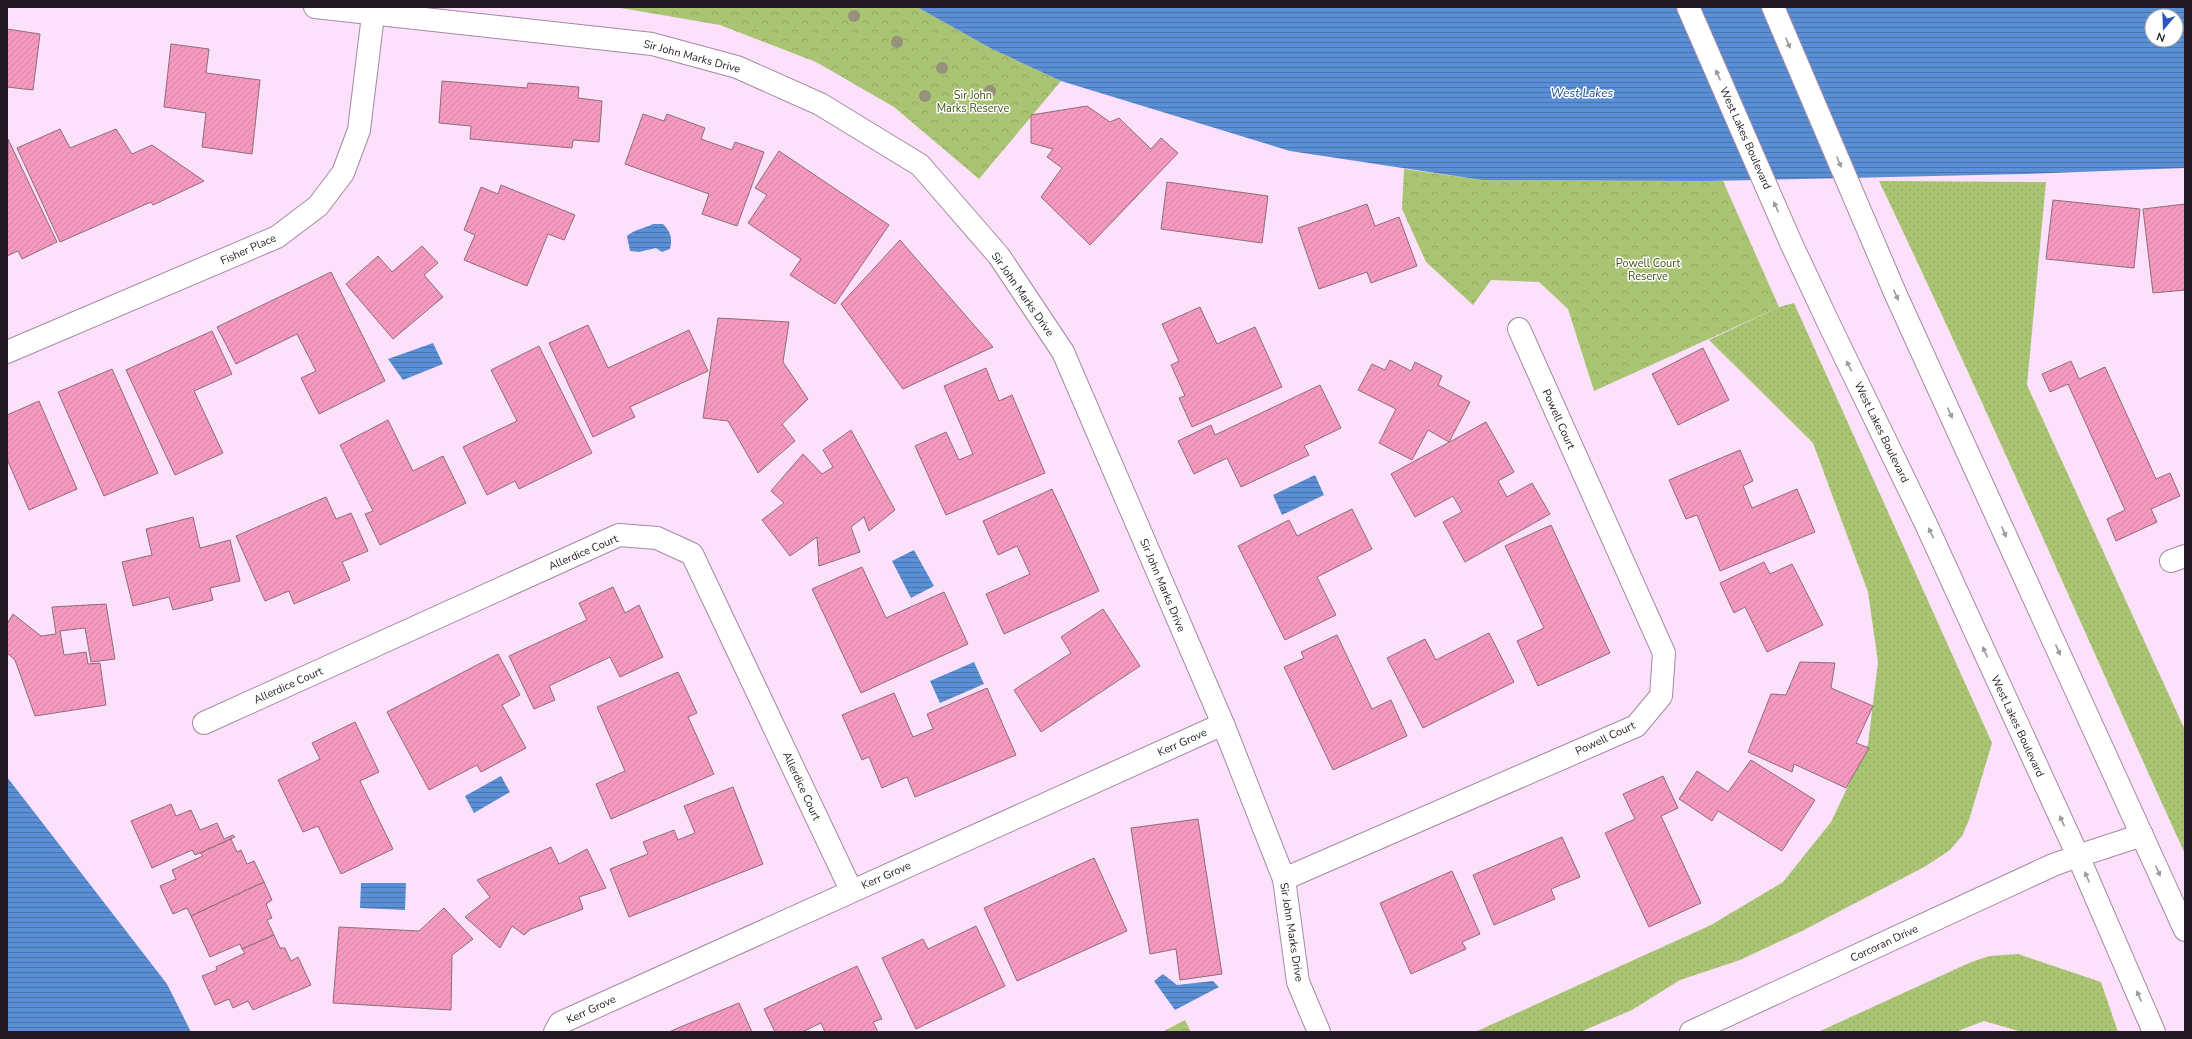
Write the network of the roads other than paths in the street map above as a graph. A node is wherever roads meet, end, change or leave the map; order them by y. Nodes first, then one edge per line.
1 (315, 7) edge
2 (1688, 7) edge
3 (1773, 7) edge
4 (373, 15) junction
5 (1519, 329) dead end
6 (7, 352) edge
7 (204, 723) dead end
8 (1223, 724) junction
9 (2142, 835) junction
10 (2078, 856) junction
11 (1284, 878) junction
12 (851, 890) junction
13 (2185, 930) edge
14 (555, 1032) edge
15 (1318, 1032) edge
16 (1691, 1032) edge
17 (2154, 1032) edge

1 - 4 street, Sir John Marks Drive
10 -> 2 street, West Lakes Boulevard
3 -> 9 street
4 - 6 street, Fisher Place
4 - 8 street, Sir John Marks Drive
5 - 11 street, Powell Court
7 - 12 street, Allerdice Court
8 - 11 street, Sir John Marks Drive
8 - 12 street, Kerr Grove
9 - 10 street
9 -> 13 street
10 - 16 street, Corcoran Drive
17 -> 10 street, West Lakes Boulevard
11 - 15 street, Sir John Marks Drive
12 - 14 street, Kerr Grove

